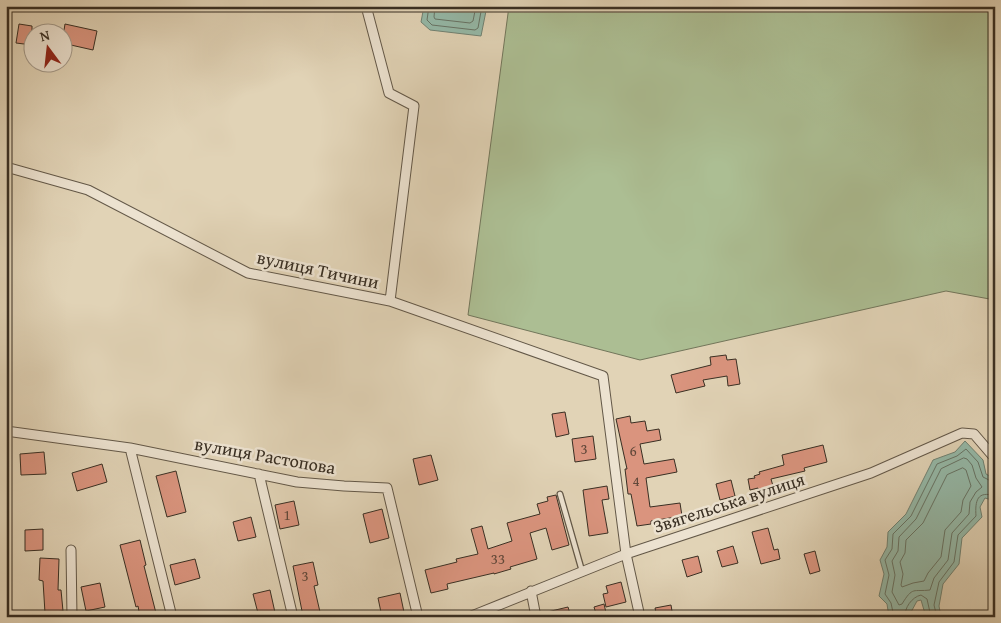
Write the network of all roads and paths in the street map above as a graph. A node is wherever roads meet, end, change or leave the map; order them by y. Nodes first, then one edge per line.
1 (366, 6) edge
2 (6, 167) edge
3 (390, 301) junction
4 (6, 431) edge
5 (130, 448) junction
6 (992, 455) dead end
7 (259, 474) junction
8 (560, 494) dead end
9 (71, 550) dead end
10 (626, 554) junction
11 (582, 571) junction
12 (530, 591) junction
13 (72, 617) edge
14 (172, 617) edge
15 (293, 617) edge
16 (418, 617) edge
17 (469, 617) edge
18 (536, 617) edge
19 (640, 617) edge

1 - 3 street
2 - 3 street, вулиця Тичини
3 - 10 street, вулиця Тичини
4 - 5 street, вулиця Растопова
5 - 7 street, вулиця Растопова
5 - 14 street
6 - 10 street, Звягельська вулиця
7 - 15 street
7 - 16 street, вулиця Растопова
8 - 11 lane
9 - 13 street
10 - 11 street, Звягельська вулиця
10 - 19 street
11 - 12 street, Звягельська вулиця
12 - 17 street, Звягельська вулиця
12 - 18 street

